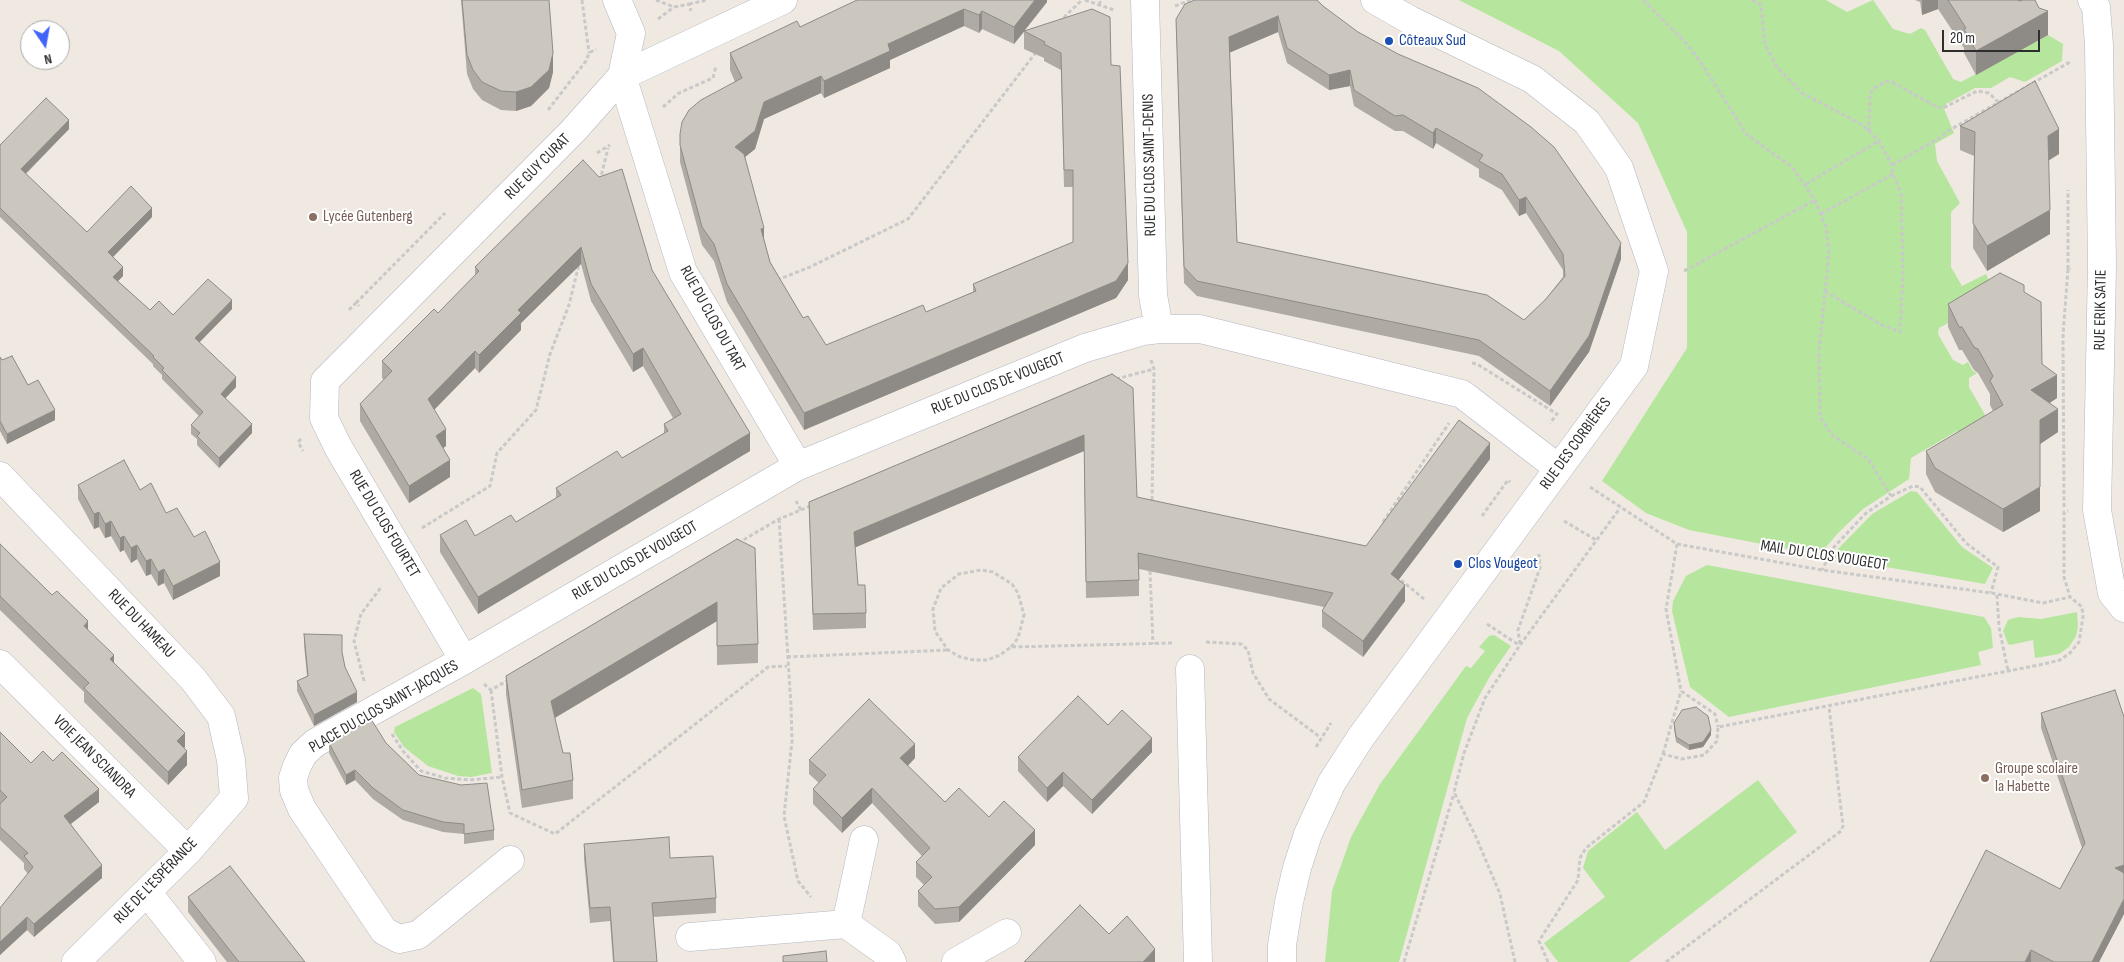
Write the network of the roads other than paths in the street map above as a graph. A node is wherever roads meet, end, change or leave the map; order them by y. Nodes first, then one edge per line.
1 (617, 0) edge
2 (783, 0) edge
3 (1145, 0) edge
4 (1375, 0) edge
5 (2099, 2) edge
6 (622, 76) junction
7 (1159, 329) junction
8 (325, 381) joint
9 (798, 466) junction
10 (1558, 468) junction
11 (0, 476) edge
12 (2124, 608) edge
13 (0, 664) edge
14 (1190, 669) dead end
15 (472, 670) junction
16 (234, 798) joint
17 (864, 840) dead end
18 (188, 851) junction
19 (510, 860) dead end
20 (147, 892) junction
21 (839, 924) junction
22 (1007, 933) dead end
23 (690, 937) dead end
24 (76, 962) edge
25 (202, 962) edge
26 (892, 962) edge
27 (956, 962) edge
28 (1198, 962) edge
29 (1282, 962) edge

1 - 6 street
2 - 6 street, RUE GUY CURAT
3 - 7 street, RUE DU CLOS SAINT-DENIS
4 - 10 street, RUE DES CORBIÈRES
5 - 12 street, RUE ERIK SATIE
6 - 8 street, RUE GUY CURAT
6 - 9 street, RUE DU CLOS DU TART
7 - 9 street, RUE DU CLOS DE VOUGEOT
7 - 10 street, RUE DU CLOS DE VOUGEOT
8 - 15 street, RUE DU CLOS FOURTET
9 - 15 street, RUE DU CLOS DE VOUGEOT
10 - 29 street, RUE DES CORBIÈRES
11 - 16 street, RUE DU HAMEAU
13 - 18 street, VOIE JEAN SCIANDRA
14 - 28 street
15 - 19 street, PLACE DU CLOS SAINT-JACQUES
16 - 18 street, RUE DE L'ESPÉRANCE
17 - 21 street
18 - 20 street, RUE DE L'ESPÉRANCE
20 - 24 street, RUE DE L'ESPÉRANCE
20 - 25 street
21 - 23 street
21 - 26 street
22 - 27 street

